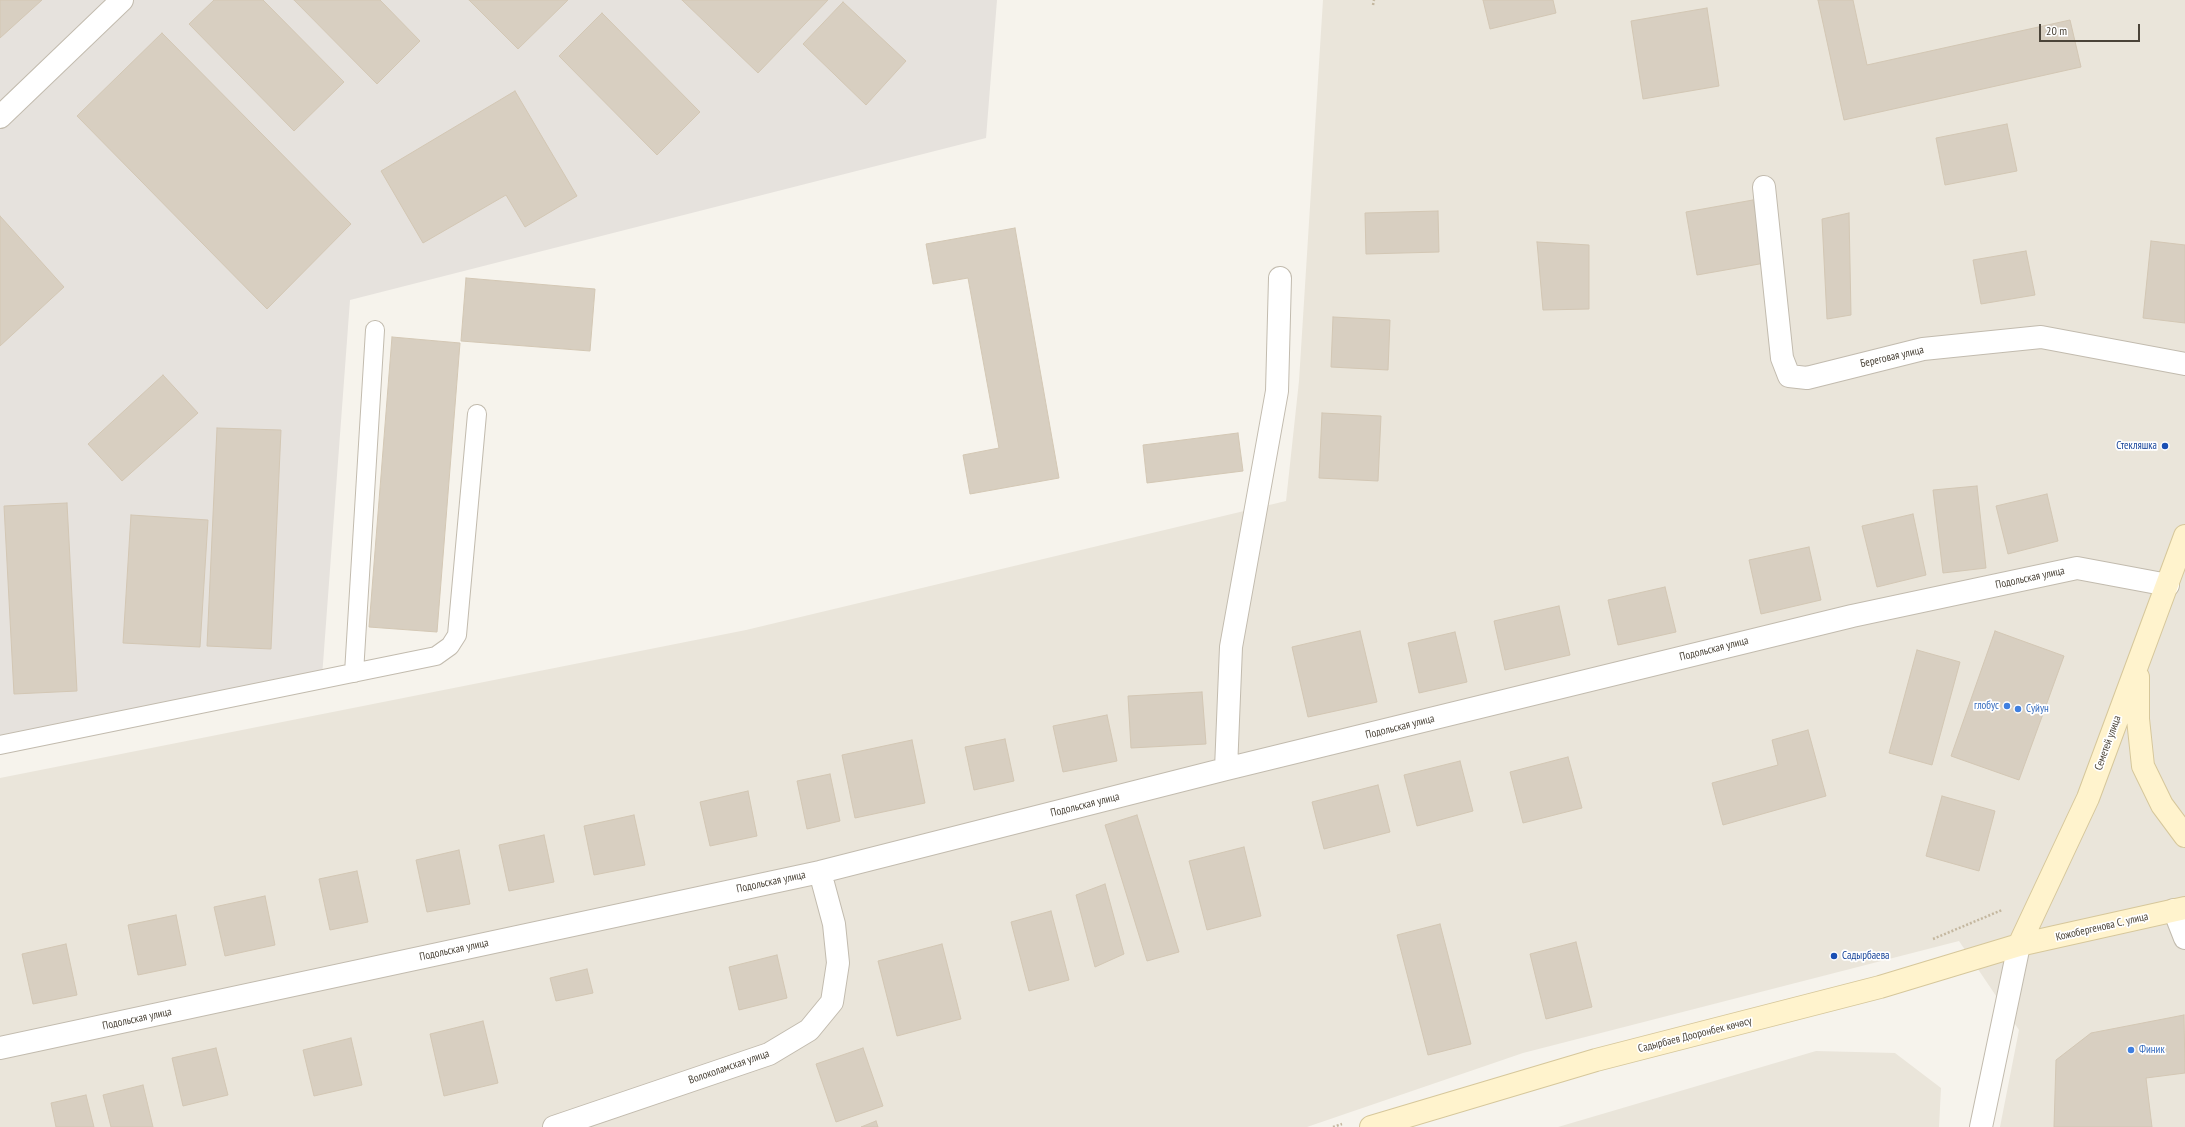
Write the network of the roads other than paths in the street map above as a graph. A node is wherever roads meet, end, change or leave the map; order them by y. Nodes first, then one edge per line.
1 (122, 0) edge
2 (0, 117) edge
3 (1764, 187) dead end
4 (1280, 278) dead end
5 (374, 330) dead end
6 (2185, 364) edge
7 (477, 414) dead end
8 (2185, 536) edge
9 (2168, 585) junction
10 (2138, 662) junction
11 (354, 673) junction
12 (0, 745) edge
13 (1226, 769) junction
14 (2185, 836) edge
15 (820, 872) junction
16 (2180, 909) edge
17 (2185, 938) edge
18 (2019, 946) junction
19 (0, 1048) edge
20 (554, 1127) edge
21 (1370, 1127) edge
22 (1981, 1127) edge

1 - 2 street
3 - 6 street, Береговая улица
4 - 13 street
5 - 11 lane
7 - 11 lane
8 - 9 main road, Семетей улица
9 - 10 main road, Семетей улица
9 - 13 street, Подольская улица
10 - 14 main road
10 - 18 main road, Семетей улица
11 - 12 lane
13 - 15 street, Подольская улица
15 - 19 street, Подольская улица
15 - 20 street, Волоколамская улица
16 - 17 street
16 - 18 main road, Кожобергенова С. улица
18 - 21 main road, Садырбаев Дооронбек көчөсү
18 - 22 street

